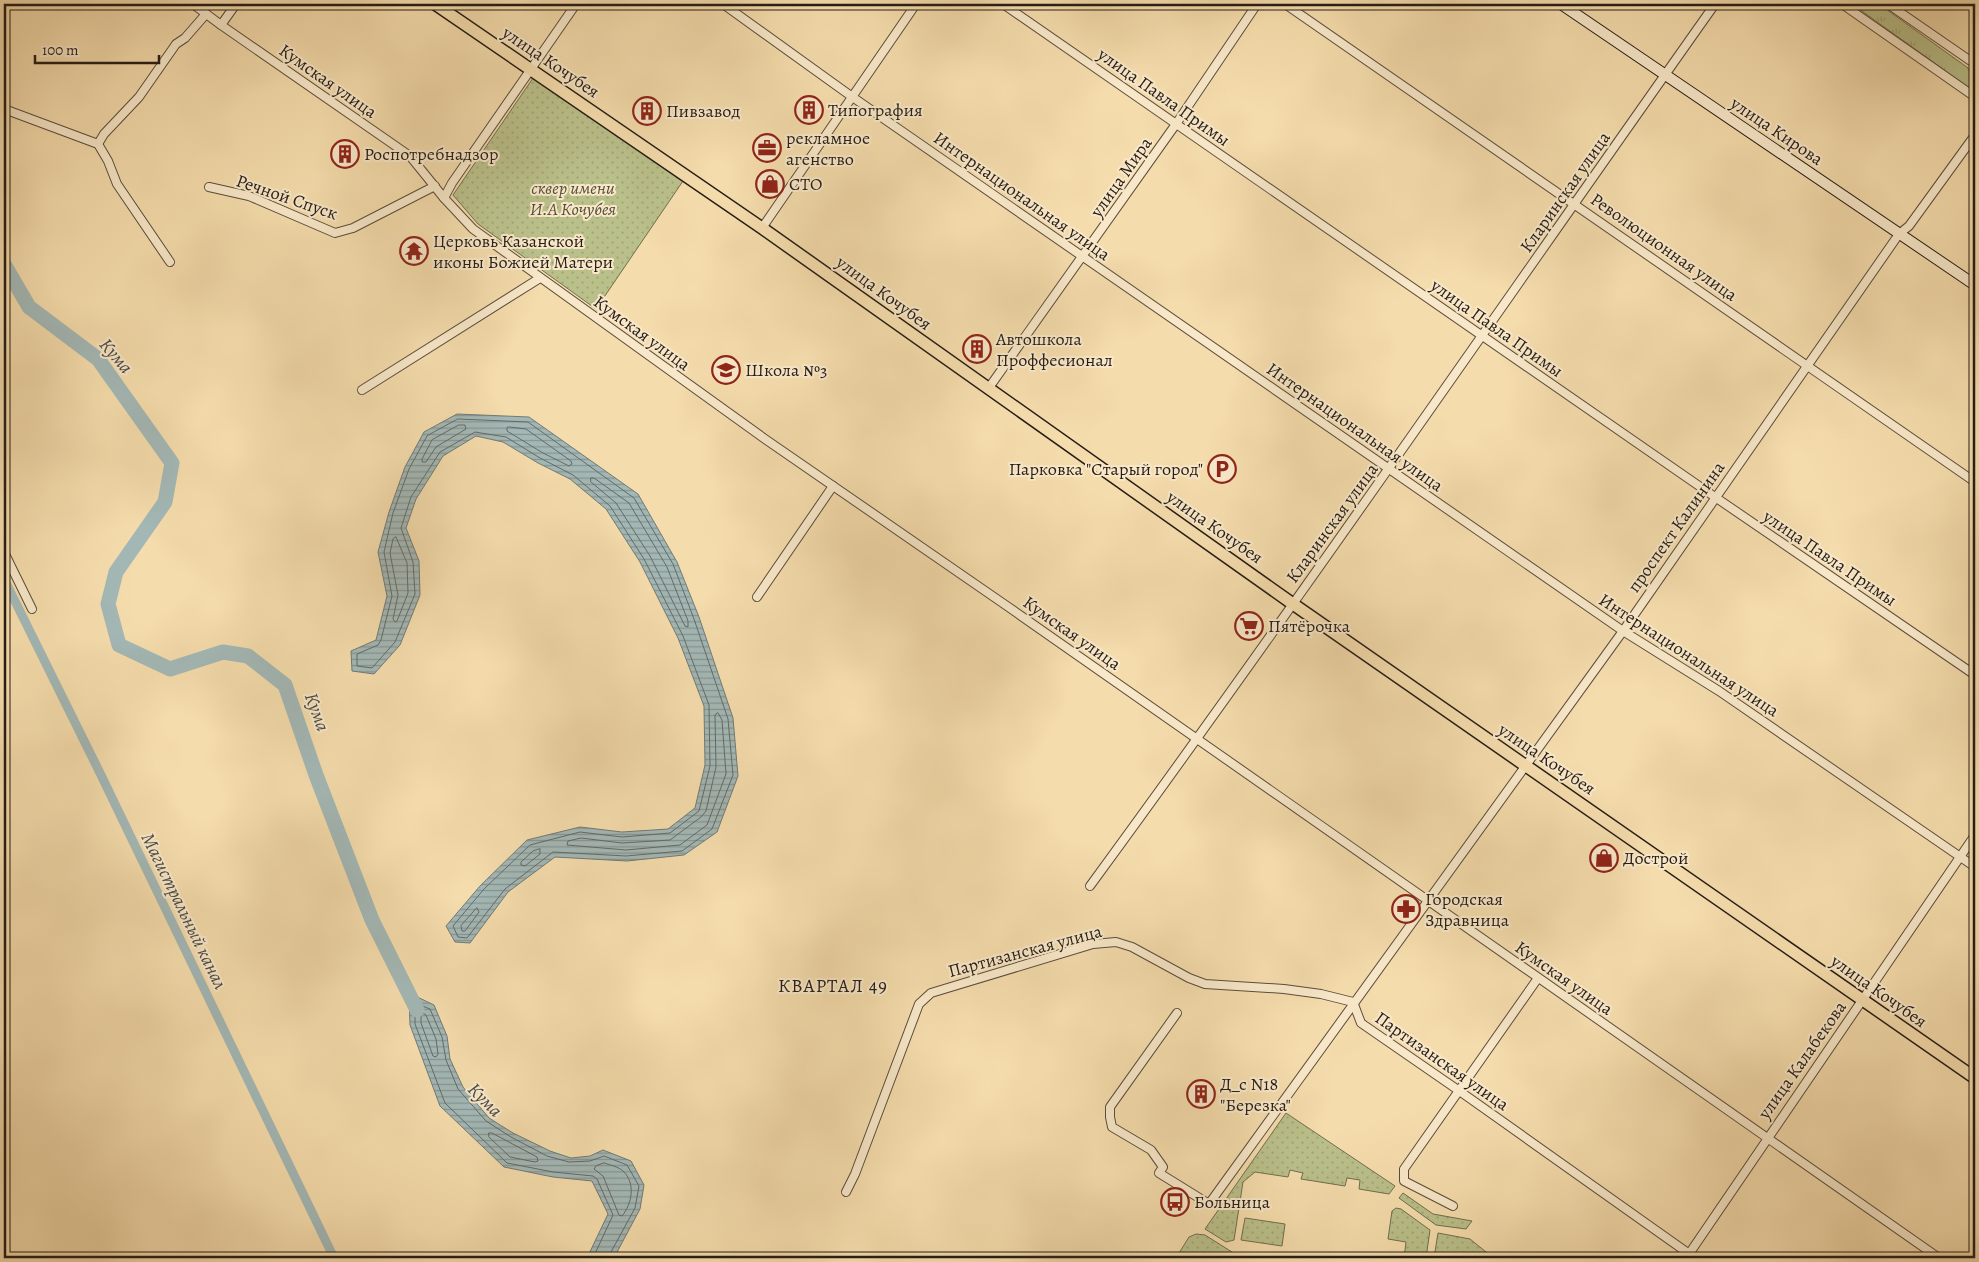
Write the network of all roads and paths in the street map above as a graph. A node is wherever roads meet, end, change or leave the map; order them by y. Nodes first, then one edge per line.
1 (193, 4) edge
2 (236, 4) edge
3 (435, 4) edge
4 (576, 4) edge
5 (723, 4) edge
6 (916, 4) edge
7 (1003, 4) edge
8 (1257, 4) edge
9 (1285, 4) edge
10 (1561, 4) edge
11 (1715, 4) edge
12 (1842, 4) edge
13 (1888, 4) edge
14 (206, 14) junction
15 (221, 25) junction
16 (1975, 64) edge
17 (530, 69) junction
18 (1665, 75) junction
19 (851, 96) junction
20 (1975, 97) edge
21 (4, 109) edge
22 (1176, 124) junction
23 (1975, 135) edge
24 (98, 144) junction
25 (435, 186) junction
26 (209, 187) dead end
27 (444, 198) junction
28 (1574, 204) junction
29 (762, 228) junction
30 (1899, 234) junction
31 (1083, 257) junction
32 (170, 262) dead end
33 (540, 278) junction
34 (1975, 285) edge
35 (1482, 336) junction
36 (1807, 364) junction
37 (362, 390) dead end
38 (988, 390) junction
39 (1389, 469) junction
40 (1975, 482) edge
41 (833, 486) junction
42 (1715, 498) junction
43 (4, 552) edge
44 (757, 597) dead end
45 (1293, 604) junction
46 (32, 610) dead end
47 (1623, 631) junction
48 (1975, 675) edge
49 (1198, 739) junction
50 (1525, 766) junction
51 (1975, 835) edge
52 (1960, 857) junction
53 (1975, 868) edge
54 (1090, 886) dead end
55 (1428, 901) junction
56 (1538, 978) junction
57 (1861, 1000) junction
58 (1353, 1002) junction
59 (1178, 1013) dead end
60 (1975, 1078) edge
61 (1458, 1090) junction
62 (1766, 1138) junction
63 (846, 1192) dead end
64 (1453, 1206) dead end
65 (1692, 1256) edge
66 (1939, 1258) edge

1 - 14 street, Кумская улица
2 - 15 street
3 - 17 main road, улица Кочубея
4 - 17 street
5 - 19 street, Интернациональная улица
6 - 19 street
7 - 22 street, улица Павла Примы
8 - 22 street, улица Мира
9 - 28 street, Революционная улица
10 - 18 street, улица Кирова
11 - 18 street, Кларинская улица
12 - 20 street
13 - 16 street
14 - 15 street, Кумская улица
14 - 24 street
15 - 25 street, Кумская улица
17 - 27 street
17 - 29 main road, улица Кочубея
18 - 28 street, Кларинская улица
18 - 30 street, улица Кирова
19 - 29 street
19 - 31 street, Интернациональная улица
21 - 24 street
22 - 31 street, улица Мира
22 - 35 street, улица Павла Примы
23 - 30 street, проспект Калинина
24 - 32 street
25 - 26 street, Речной Спуск
25 - 27 street, Кумская улица
27 - 33 street, Кумская улица
28 - 35 street, Кларинская улица
28 - 36 street, Революционная улица
29 - 38 main road, улица Кочубея
30 - 34 street, улица Кирова
30 - 36 street, проспект Калинина
31 - 38 street, улица Мира
31 - 39 street, Интернациональная улица
33 - 37 street
33 - 41 street, Кумская улица
35 - 39 street, Кларинская улица
35 - 42 street, улица Павла Примы
36 - 40 street, Революционная улица
36 - 42 street, проспект Калинина
38 - 45 main road, улица Кочубея
39 - 45 street, Кларинская улица
39 - 47 street, Интернациональная улица
41 - 44 street
41 - 49 street, Кумская улица
42 - 47 street, проспект Калинина
42 - 48 street, улица Павла Примы
43 - 46 street
45 - 49 street, Кларинская улица
45 - 50 main road, улица Кочубея
47 - 50 street, проспект Калинина
47 - 52 street, Интернациональная улица
49 - 54 street, Кларинская улица
49 - 55 street, Кумская улица
50 - 55 street, проспект Калинина
50 - 57 main road, улица Кочубея
51 - 52 street, улица Калабекова
52 - 53 street, Интернациональная улица
52 - 57 street, улица Калабекова
55 - 56 street, Кумская улица
55 - 58 street, проспект Калинина
56 - 61 street
56 - 62 street, Кумская улица
57 - 60 main road, улица Кочубея
57 - 62 street, улица Калабекова
58 - 59 street, проспект Калинина
58 - 61 street, Партизанская улица
58 - 63 street, Партизанская улица
61 - 64 street
61 - 65 street, Партизанская улица
62 - 65 street, улица Калабекова
62 - 66 street, Кумская улица

